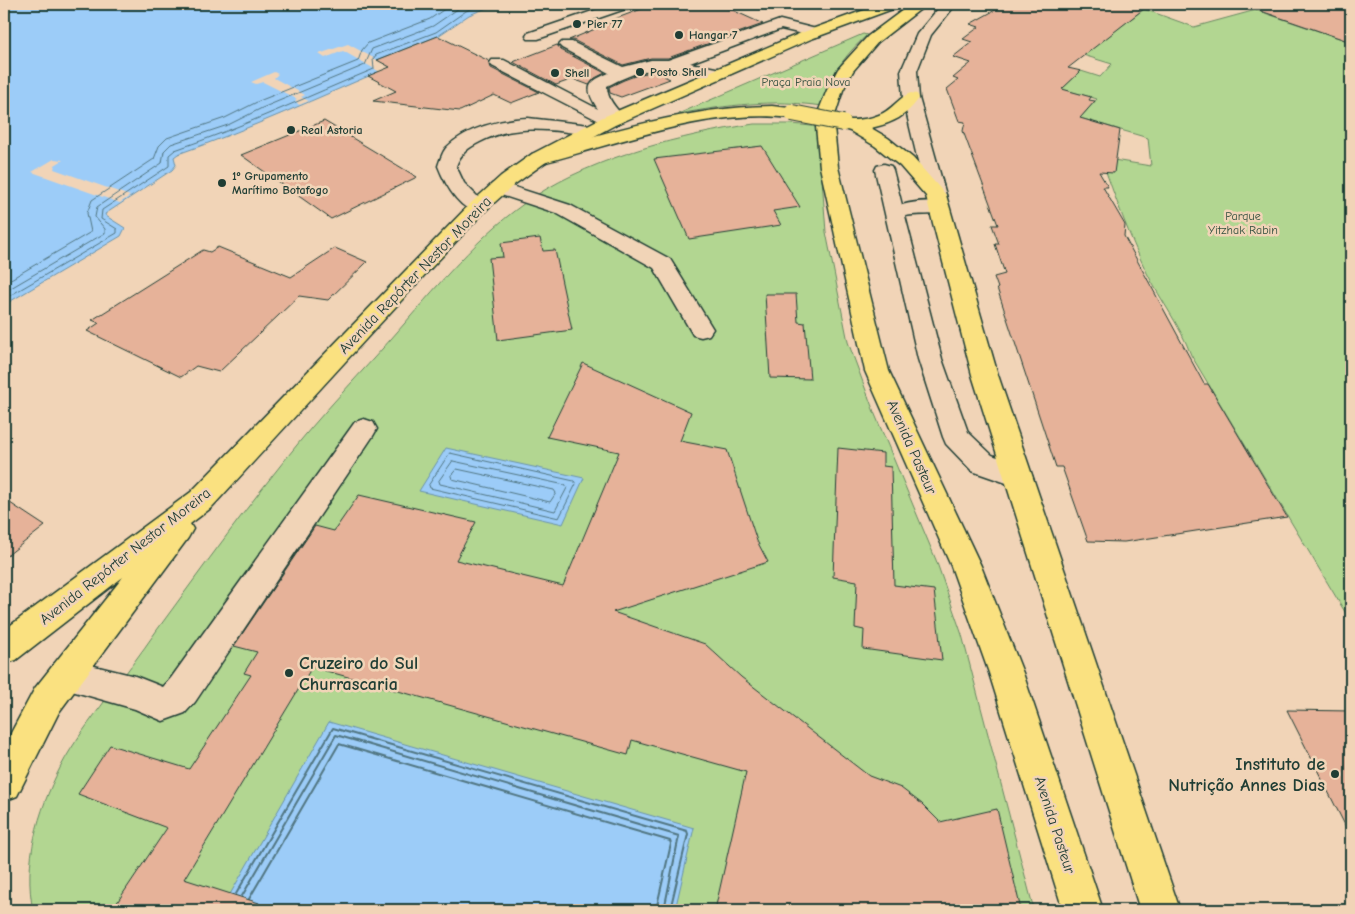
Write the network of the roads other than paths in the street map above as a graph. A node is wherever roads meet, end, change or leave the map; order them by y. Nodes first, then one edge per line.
1 (626, 4) edge
2 (893, 4) edge
3 (920, 4) edge
4 (949, 4) edge
5 (815, 33) junction
6 (533, 36) dead end
7 (567, 46) dead end
8 (498, 63) dead end
9 (670, 65) junction
10 (622, 73) junction
11 (720, 74) junction
12 (910, 98) junction
13 (612, 119) junction
14 (848, 124) junction
15 (590, 130) junction
16 (539, 158) junction
17 (884, 170) dead end
18 (499, 188) junction
19 (938, 202) junction
20 (478, 207) junction
21 (894, 213) junction
22 (701, 329) dead end
23 (364, 429) dead end
24 (1018, 476) junction
25 (201, 500) junction
26 (4, 648) edge
27 (66, 675) junction
28 (4, 783) edge
29 (1083, 910) edge
30 (1160, 910) edge

1 - 6 street
2 - 5 main road, Avenida Repórter Nestor Moreira
3 - 29 main road, Avenida Pasteur
4 - 12 street
5 - 9 street
5 - 11 main road, Avenida Repórter Nestor Moreira
7 - 10 street
8 - 13 street
9 - 10 street
9 - 11 street
10 - 13 street
11 - 13 main road, Avenida Repórter Nestor Moreira
12 - 14 main road
12 - 19 street
13 - 15 main road, Avenida Repórter Nestor Moreira
14 - 16 main road, bridge
14 - 19 main road
15 - 16 main road, Avenida Repórter Nestor Moreira
15 - 20 street
16 - 18 main road, Avenida Repórter Nestor Moreira
17 - 21 street
18 - 20 main road, Avenida Repórter Nestor Moreira
18 - 22 street
19 - 21 street
19 - 24 main road
20 - 25 main road, Avenida Repórter Nestor Moreira
21 - 24 street
23 - 27 street
24 - 30 main road
25 - 26 main road, Avenida Repórter Nestor Moreira
25 - 27 main road
27 - 28 main road

